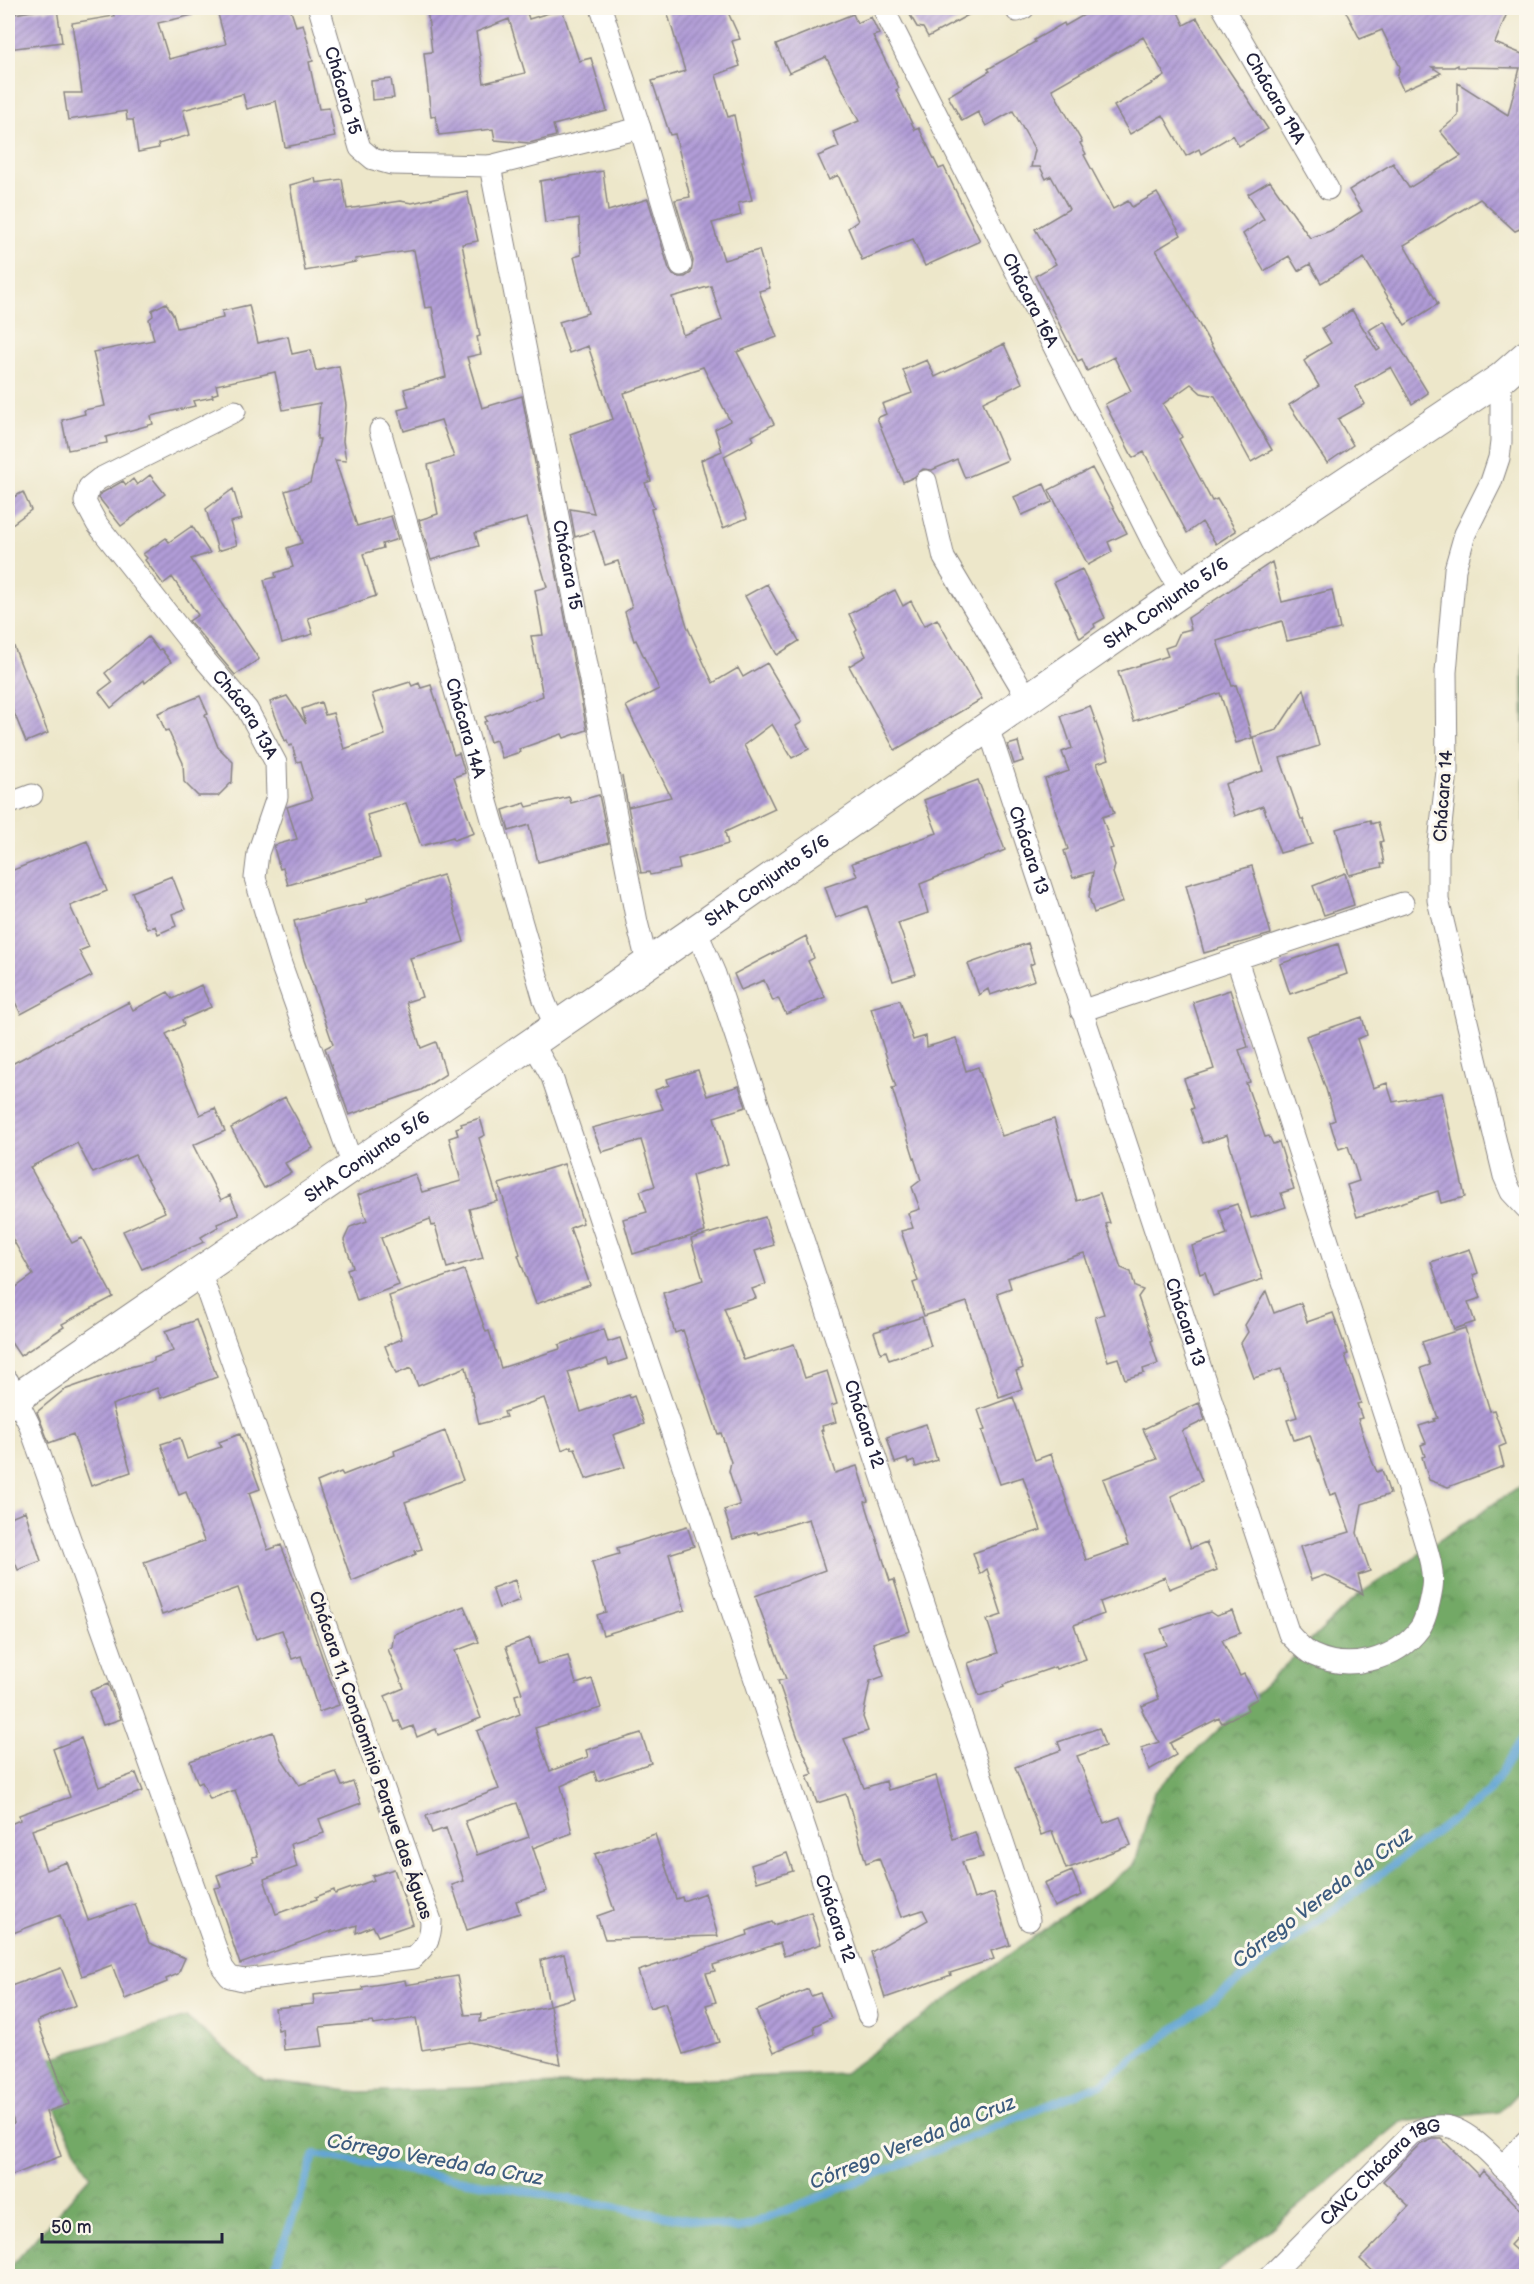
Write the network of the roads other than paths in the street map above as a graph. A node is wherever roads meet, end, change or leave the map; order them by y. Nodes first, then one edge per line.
1 (319, 8) edge
2 (601, 8) edge
3 (883, 8) edge
4 (1223, 8) edge
5 (640, 128) junction
6 (490, 166) junction
7 (1328, 189) dead end
8 (681, 265) dead end
9 (1527, 356) edge
10 (1501, 378) junction
11 (235, 411) dead end
12 (380, 430) dead end
13 (926, 481) dead end
14 (1181, 592) junction
15 (1028, 699) junction
16 (987, 727) junction
17 (32, 795) dead end
18 (8, 804) edge
19 (1403, 903) dead end
20 (696, 930) junction
21 (1237, 960) junction
22 (647, 962) junction
23 (1081, 1011) junction
24 (543, 1034) junction
25 (353, 1166) junction
26 (1527, 1208) edge
27 (203, 1282) junction
28 (15, 1401) edge
29 (1029, 1920) dead end
30 (868, 2015) dead end
31 (1527, 2141) edge
32 (1502, 2167) junction
33 (1527, 2193) edge
34 (1270, 2277) edge

1 - 6 street, Chácara 15
2 - 5 street
3 - 14 street, Chácara 16A
4 - 7 street, Chácara 19A
5 - 6 street, Chácara 15
5 - 8 street
6 - 22 street, Chácara 15
9 - 10 street, SHA Conjunto 5/6
10 - 14 street, SHA Conjunto 5/6
10 - 26 street, Chácara 14
11 - 25 street, Chácara 13A
12 - 24 street, Chácara 14A
13 - 15 street
14 - 15 street, SHA Conjunto 5/6
15 - 16 street, SHA Conjunto 5/6
16 - 20 street, SHA Conjunto 5/6
16 - 23 street, Chácara 13
17 - 18 street
19 - 21 street
20 - 22 street, SHA Conjunto 5/6
20 - 29 street, Chácara 12
21 - 23 street
21 - 23 street, Chácara 13
22 - 24 street, SHA Conjunto 5/6
24 - 25 street, SHA Conjunto 5/6
24 - 30 street, Chácara 12
25 - 27 street, SHA Conjunto 5/6
27 - 28 street, SHA Conjunto 5/6
27 - 28 street, Chácara 11, Condomínio Parque das Águas
31 - 32 street
32 - 33 street, CAVC Chácara 18G
32 - 34 street, CAVC Chácara 18G

